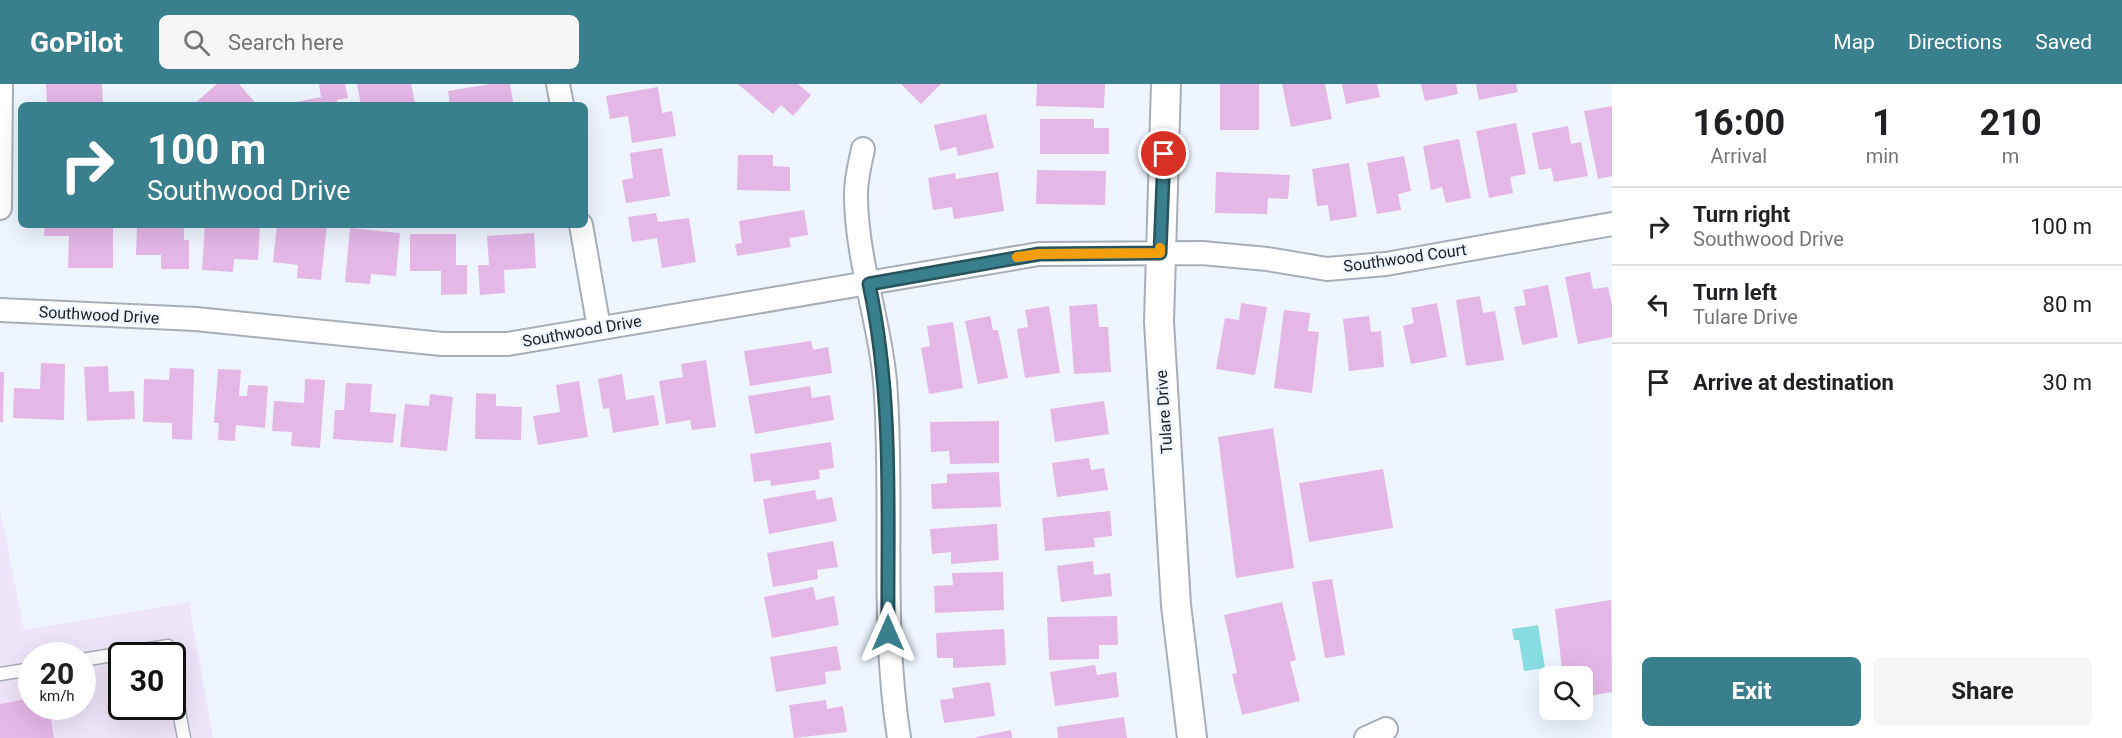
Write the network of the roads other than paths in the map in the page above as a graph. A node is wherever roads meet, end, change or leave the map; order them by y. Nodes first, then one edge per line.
1 (1, 84) edge
2 (558, 84) edge
3 (1166, 84) edge
4 (561, 102) edge
5 (863, 148) dead end
6 (0, 208) edge
7 (1612, 224) edge
8 (582, 228) edge
9 (1160, 253) junction
10 (869, 284) junction
11 (0, 310) edge
12 (599, 328) junction
13 (18, 671) edge
14 (0, 674) edge
15 (181, 720) edge
16 (1386, 729) dead end
17 (184, 738) edge
18 (899, 738) edge
19 (1192, 738) edge
20 (1366, 738) edge

1 - 6 street
2 - 4 street
3 - 9 street, Tulare Drive
5 - 10 street
7 - 9 street, Southwood Court
8 - 12 street
9 - 10 street, Southwood Drive
9 - 19 street, Tulare Drive
10 - 12 street, Southwood Drive
10 - 18 street
11 - 12 street, Southwood Drive
13 - 14 lane
15 - 17 lane
16 - 20 street

